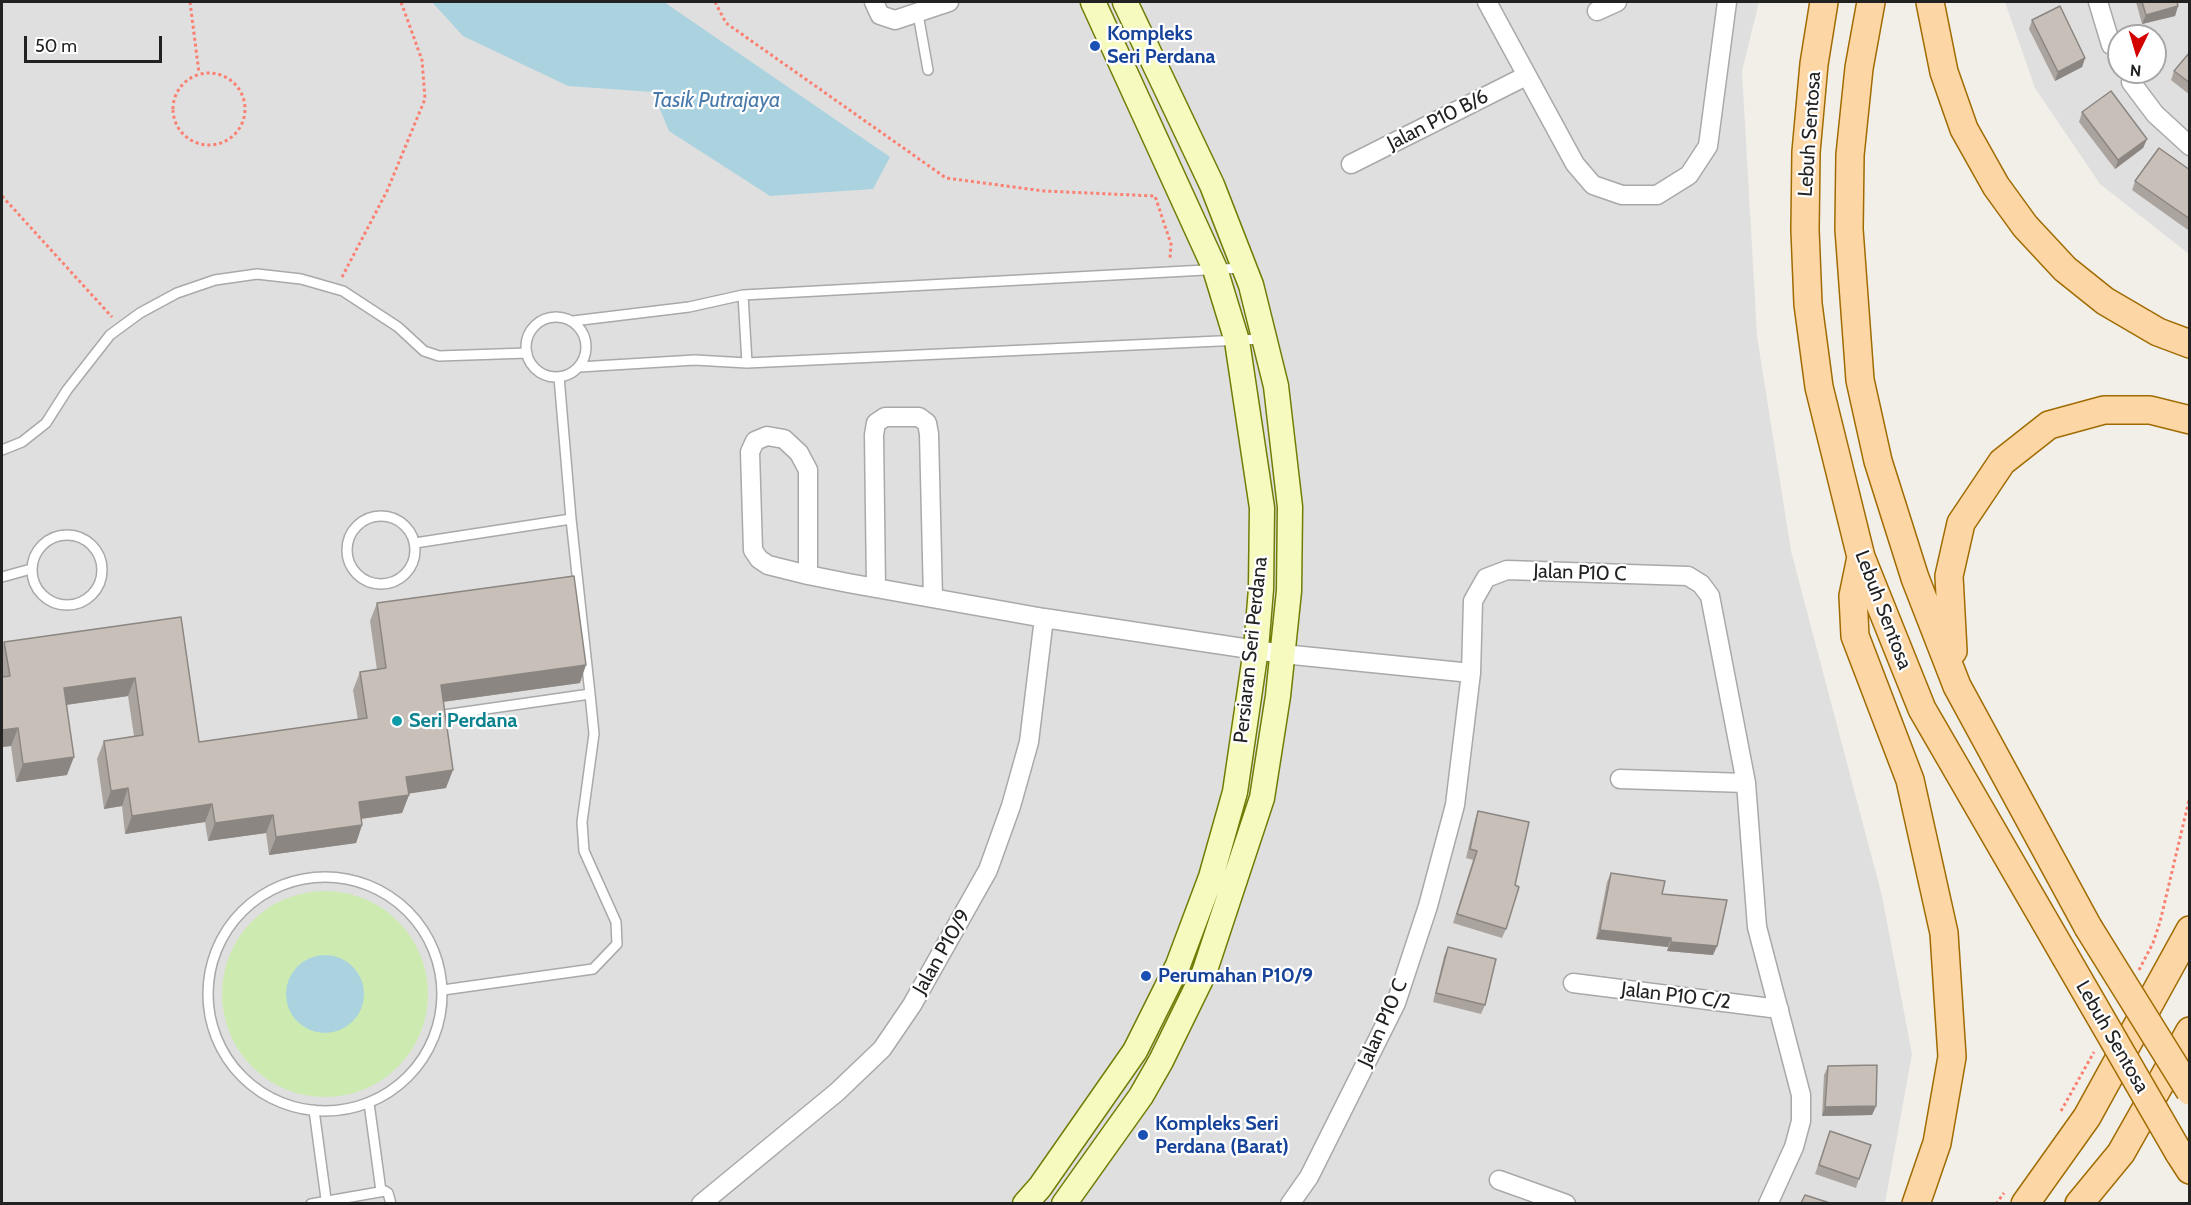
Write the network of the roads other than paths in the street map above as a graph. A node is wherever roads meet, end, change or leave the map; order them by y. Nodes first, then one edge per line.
1 (874, 2) edge
2 (949, 2) edge
3 (1093, 2) edge
4 (1125, 2) edge
5 (1487, 2) edge
6 (1617, 2) edge
7 (1727, 2) edge
8 (1824, 2) edge
9 (1871, 2) edge
10 (1930, 2) edge
11 (2098, 2) edge
12 (1597, 11) dead end
13 (918, 14) junction
14 (2107, 30) edge
15 (928, 70) dead end
16 (1526, 76) junction
17 (2132, 84) edge
18 (2190, 146) edge
19 (1351, 164) dead end
20 (1245, 268) junction
21 (1215, 269) junction
22 (743, 296) junction
23 (573, 321) junction
24 (1264, 339) junction
25 (1237, 341) junction
26 (2190, 344) edge
27 (526, 353) junction
28 (747, 363) junction
29 (579, 368) junction
30 (560, 377) junction
31 (2190, 420) edge
32 (2, 450) edge
33 (571, 519) junction
34 (415, 543) junction
35 (1861, 557) junction
36 (31, 569) junction
37 (808, 575) junction
38 (2, 577) edge
39 (876, 588) junction
40 (933, 598) junction
41 (1044, 618) junction
42 (1256, 649) junction
43 (1283, 654) junction
44 (1471, 672) junction
45 (1957, 686) junction
46 (590, 694) junction
47 (444, 716) edge
48 (1620, 779) dead end
49 (1746, 783) junction
50 (2190, 930) edge
51 (1573, 982) dead end
52 (443, 990) junction
53 (1779, 1009) junction
54 (2190, 1030) edge
55 (2190, 1091) edge
56 (369, 1103) junction
57 (314, 1110) junction
58 (2184, 1162) edge
59 (1499, 1180) dead end
60 (381, 1191) junction
61 (326, 1199) junction
62 (311, 1203) edge
63 (391, 1203) edge
64 (700, 1203) edge
65 (1025, 1203) edge
66 (1064, 1203) edge
67 (1290, 1203) edge
68 (1566, 1203) edge
69 (1768, 1203) edge
70 (1916, 1203) edge
71 (2025, 1203) edge
72 (2079, 1203) edge

1 - 13 street
2 - 13 street
3 - 21 street, Persiaran Seri Perdana
4 - 20 street, Persiaran Seri Perdana
5 - 16 street
6 - 12 street
7 - 16 street
8 - 35 main road, Lebuh Sentosa
9 - 45 main road, Lebuh Sentosa
10 - 26 main road
11 - 14 street
13 - 15 lane
16 - 19 street, Jalan P10 B/6
17 - 18 street
20 - 21 lane
20 - 24 street, Persiaran Seri Perdana
21 - 22 lane
21 - 25 street, Persiaran Seri Perdana
22 - 23 lane
22 - 28 lane
23 - 27 lane
23 - 29 lane
24 - 25 lane
24 - 43 street, Persiaran Seri Perdana
25 - 28 lane
25 - 42 street, Persiaran Seri Perdana
27 - 30 lane
27 - 32 lane
28 - 29 lane
29 - 30 lane
30 - 33 lane
31 - 45 main road
33 - 34 lane
33 - 46 lane
34 - 34 lane
35 - 58 main road, Lebuh Sentosa, bridge
35 - 70 main road
36 - 36 lane
36 - 38 lane
37 - 37 street
37 - 39 street
39 - 40 street
39 - 40 street
40 - 41 street
41 - 42 street
41 - 64 street, Jalan P10/9
42 - 43 street
42 - 65 street, Persiaran Seri Perdana
43 - 44 street
43 - 66 street, Persiaran Seri Perdana
44 - 49 street, Jalan P10 C
44 - 67 street, Jalan P10 C
45 - 55 main road, Lebuh Sentosa, bridge
46 - 47 lane
46 - 52 lane
48 - 49 street
49 - 53 street, Jalan P10 C
50 - 71 main road
51 - 53 street, Jalan P10 C/2
52 - 56 lane
52 - 57 lane
53 - 69 street, Jalan P10 C
54 - 72 main road
56 - 57 lane
56 - 60 lane
57 - 61 lane
59 - 68 street
60 - 61 lane
60 - 63 lane
61 - 62 lane

